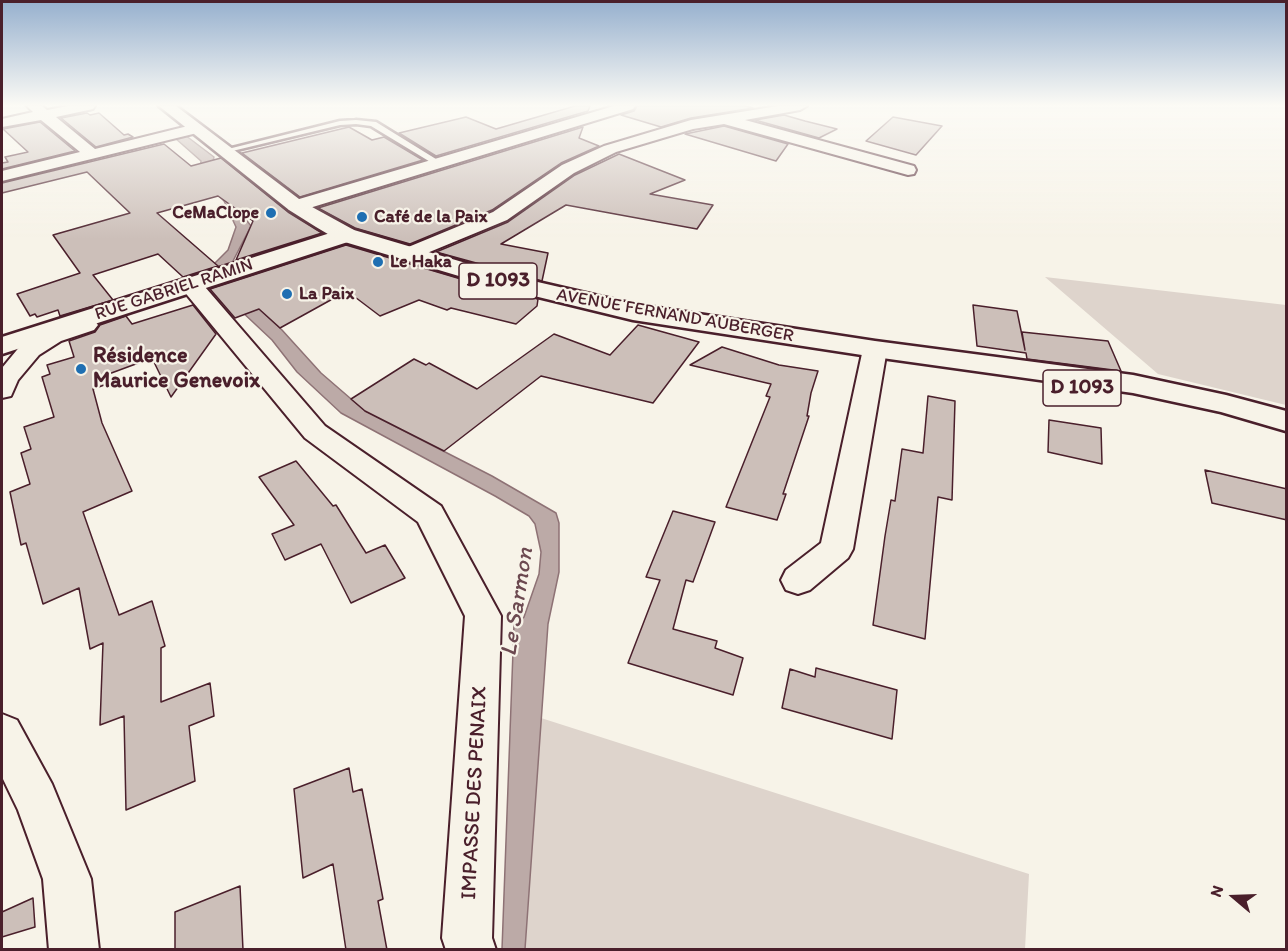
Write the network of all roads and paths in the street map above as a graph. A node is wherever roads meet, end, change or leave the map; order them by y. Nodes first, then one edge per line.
1 (88, 150) edge
2 (107, 150) edge
3 (417, 150) edge
4 (484, 150) edge
5 (607, 150) edge
6 (836, 150) edge
7 (224, 151) edge
8 (92, 154) junction
9 (440, 164) junction
10 (908, 170) dead end
11 (2, 176) edge
12 (296, 206) junction
13 (346, 235) junction
14 (408, 254) junction
15 (190, 285) junction
16 (149, 298) junction
17 (2, 345) edge
18 (875, 349) junction
19 (3, 379) edge
20 (1287, 421) edge
21 (1287, 438) edge
22 (798, 580) dead end
23 (2, 734) edge
24 (74, 950) edge
25 (471, 950) edge

1 - 8 street
2 - 8 street
3 - 9 lane
4 - 9 street
5 - 14 street
6 - 10 street
7 - 12 main road, D 1093
8 - 11 street
9 - 12 street
12 - 13 main road, D 1093
13 - 14 main road, D 1093
13 - 15 main road, RUE GABRIEL RAMIN
14 - 18 main road, AVENUE FERNAND AUBERGER / D 1093
15 - 16 main road, RUE GABRIEL RAMIN
15 - 25 street, IMPASSE DES PENAIX
16 - 17 main road, RUE GABRIEL RAMIN
16 - 19 street
18 - 20 main road, AVENUE FERNAND AUBERGER / D 1093
18 - 21 main road, AVENUE FERNAND AUBERGER / D 1093
18 - 22 street
23 - 24 street

